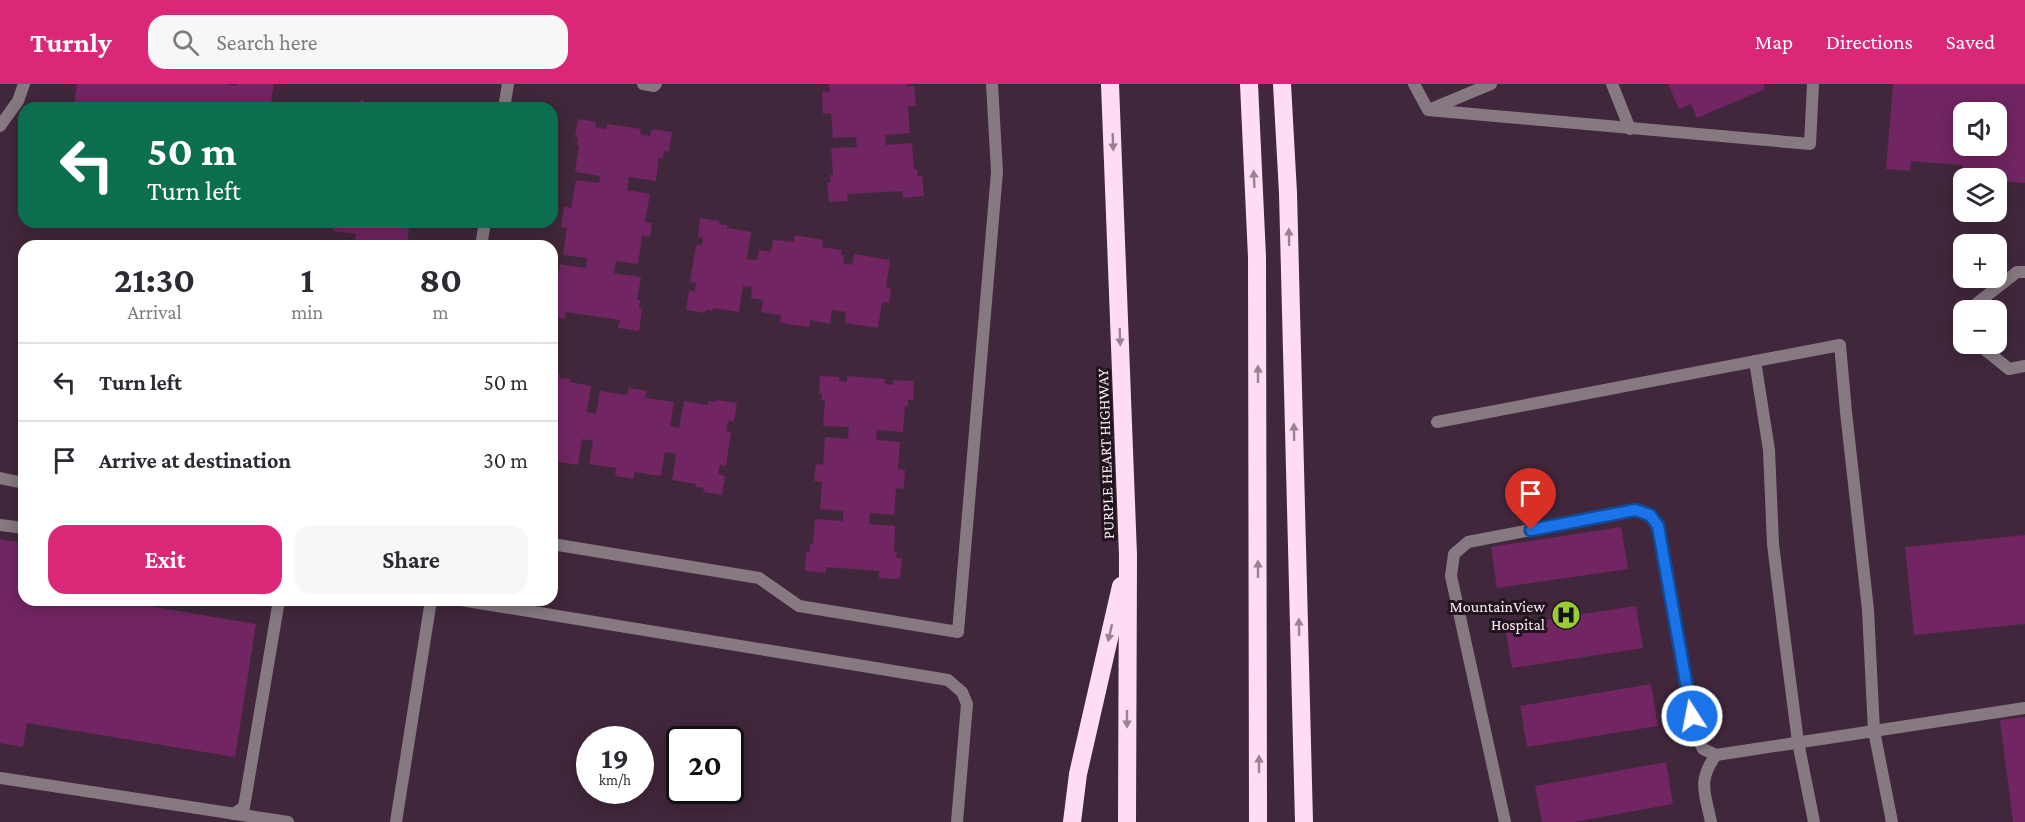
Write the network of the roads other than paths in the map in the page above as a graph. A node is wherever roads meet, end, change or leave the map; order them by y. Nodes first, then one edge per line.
1 (24, 84) edge
2 (508, 84) edge
3 (643, 84) edge
4 (656, 84) edge
5 (992, 84) edge
6 (1110, 84) edge
7 (1249, 84) edge
8 (1282, 84) edge
9 (1414, 84) edge
10 (1491, 84) edge
11 (1612, 84) edge
12 (1813, 84) edge
13 (505, 102) edge
14 (1428, 111) junction
15 (0, 126) edge
16 (1630, 129) junction
17 (2025, 272) edge
18 (1981, 300) edge
19 (1990, 354) edge
20 (1755, 361) junction
21 (2025, 366) edge
22 (1437, 422) dead end
23 (0, 478) edge
24 (18, 482) edge
25 (0, 525) edge
26 (18, 527) edge
27 (558, 545) edge
28 (1128, 555) junction
29 (278, 606) edge
30 (430, 606) edge
31 (498, 606) edge
32 (2025, 708) edge
33 (1874, 731) junction
34 (1798, 742) junction
35 (1716, 755) junction
36 (0, 778) edge
37 (234, 814) junction
38 (288, 822) edge
39 (396, 822) edge
40 (957, 822) edge
41 (1072, 822) edge
42 (1127, 822) edge
43 (1258, 822) edge
44 (1304, 822) edge
45 (1505, 822) edge
46 (1711, 822) edge
47 (1814, 822) edge
48 (1892, 822) edge

1 - 15 lane
2 - 13 lane
3 - 4 lane
5 - 27 lane
6 -> 28 highway, PURPLE HEART HIGHWAY
43 -> 7 highway
44 -> 8 highway
9 - 14 lane
10 - 14 lane
11 - 16 lane
12 - 16 lane
14 - 16 lane
17 - 18 lane
19 - 21 lane
20 - 22 lane
20 - 33 lane
20 - 34 lane
23 - 24 lane
25 - 26 lane
28 -> 41 highway
28 -> 42 highway, PURPLE HEART HIGHWAY
29 - 37 lane
30 - 39 lane
31 - 40 lane
32 - 33 lane
33 - 34 lane
33 - 48 lane
34 - 35 lane
34 - 47 lane
35 - 45 lane
35 - 46 lane
36 - 37 lane
37 - 38 lane

